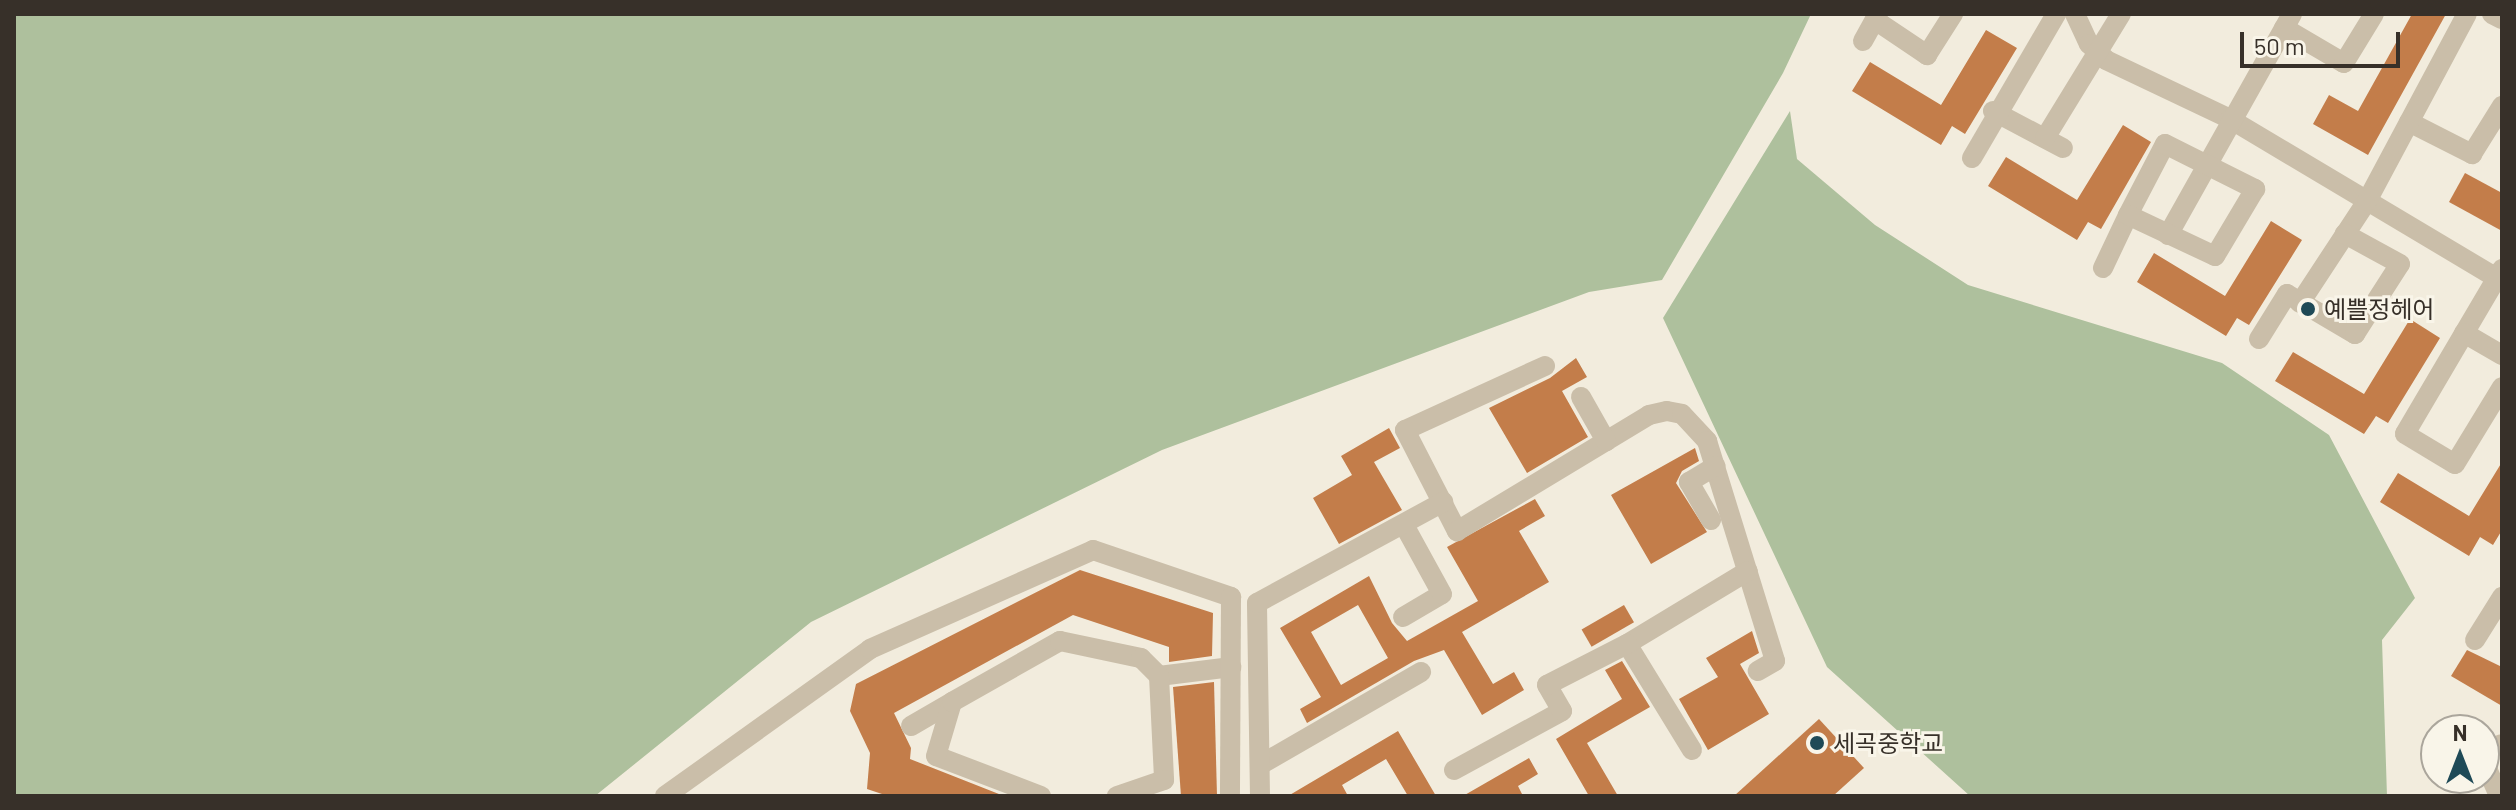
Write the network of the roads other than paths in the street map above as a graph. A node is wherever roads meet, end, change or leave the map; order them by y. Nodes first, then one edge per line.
1 (1953, 14) edge
2 (2056, 14) edge
3 (2075, 14) edge
4 (2121, 14) edge
5 (2374, 14) edge
6 (2467, 14) edge
7 (2492, 14) edge
8 (1876, 17) edge
9 (2502, 19) edge
10 (2288, 21) edge
11 (1863, 41) dead end
12 (2099, 54) junction
13 (2502, 106) edge
14 (1996, 112) junction
15 (2230, 119) junction
16 (2409, 122) junction
17 (1972, 158) dead end
18 (2206, 165) junction
19 (2367, 201) junction
20 (2128, 215) junction
21 (2345, 234) junction
22 (2168, 235) junction
23 (2103, 268) dead end
24 (2500, 276) edge
25 (2300, 303) junction
26 (2464, 333) junction
27 (2259, 339) dead end
28 (2502, 355) edge
29 (1545, 366) dead end
30 (2502, 387) edge
31 (1581, 397) dead end
32 (1606, 441) junction
33 (1716, 466) junction
34 (1443, 502) junction
35 (1711, 520) dead end
36 (1404, 525) junction
37 (1748, 571) junction
38 (2502, 597) edge
39 (1403, 617) dead end
40 (2475, 640) dead end
41 (1627, 644) junction
42 (1231, 667) junction
43 (1758, 671) dead end
44 (1421, 672) dead end
45 (1159, 676) junction
46 (952, 702) junction
47 (911, 726) dead end
48 (1692, 750) dead end
49 (1260, 765) junction
50 (1454, 770) dead end
51 (665, 796) edge
52 (1041, 796) edge
53 (1117, 796) edge
54 (1230, 796) edge
55 (1260, 796) edge

1 - 8 lane
2 - 14 lane
3 - 12 lane
4 - 12 lane
5 - 10 lane
6 - 16 lane
7 - 9 lane
8 - 11 lane
10 - 15 lane
12 - 14 lane
12 - 15 lane
13 - 16 lane
14 - 17 lane
15 - 18 lane
15 - 19 lane
16 - 19 lane
18 - 20 lane
18 - 22 lane
18 - 22 lane
19 - 21 lane
19 - 24 lane
20 - 22 lane
20 - 23 lane
21 - 25 lane
21 - 25 lane
24 - 26 lane
25 - 27 lane
26 - 28 lane
26 - 30 lane
29 - 34 lane
31 - 32 lane
32 - 33 lane
32 - 34 lane
33 - 35 lane
33 - 37 lane
34 - 36 lane
36 - 39 lane
36 - 49 lane
37 - 41 lane
37 - 43 lane
38 - 40 lane
41 - 48 lane
41 - 50 lane
42 - 45 lane
42 - 51 lane
42 - 54 lane
44 - 49 lane
45 - 46 lane
45 - 53 lane
46 - 47 lane
46 - 52 lane
49 - 55 lane

